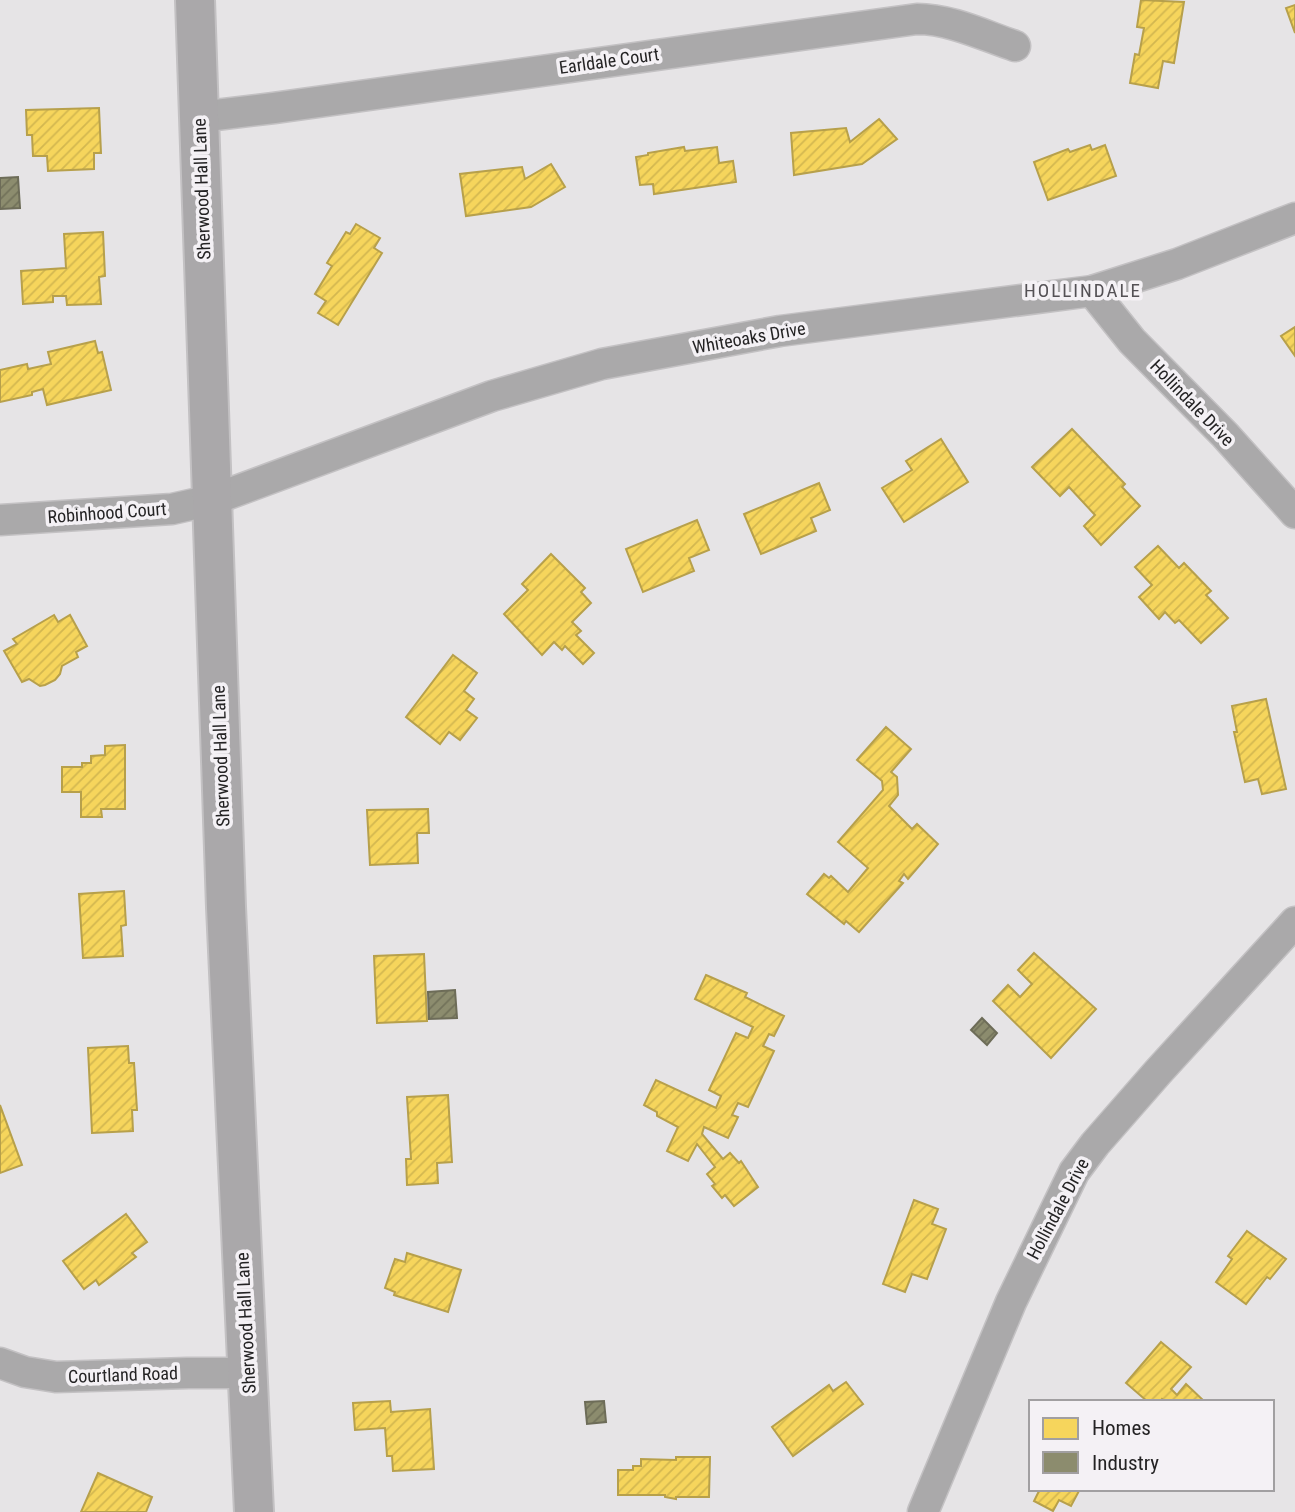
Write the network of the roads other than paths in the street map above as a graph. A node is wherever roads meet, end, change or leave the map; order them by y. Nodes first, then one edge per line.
1 (195, 0) edge
2 (1015, 46) dead end
3 (199, 117) junction
4 (1295, 218) edge
5 (1092, 291) junction
6 (212, 499) junction
7 (1295, 513) edge
8 (0, 520) edge
9 (1295, 922) edge
10 (0, 1363) edge
11 (248, 1373) junction
12 (254, 1512) edge
13 (923, 1512) edge

1 - 3 main road, Sherwood Hall Lane
2 - 3 street, Earldale Court
3 - 6 main road, Sherwood Hall Lane
4 - 5 street, Whiteoaks Drive
5 - 6 street, Whiteoaks Drive
5 - 7 street, Hollindale Drive
6 - 8 street, Robinhood Court
6 - 11 main road, Sherwood Hall Lane
9 - 13 street, Hollindale Drive
10 - 11 street, Courtland Road
11 - 12 main road, Sherwood Hall Lane

